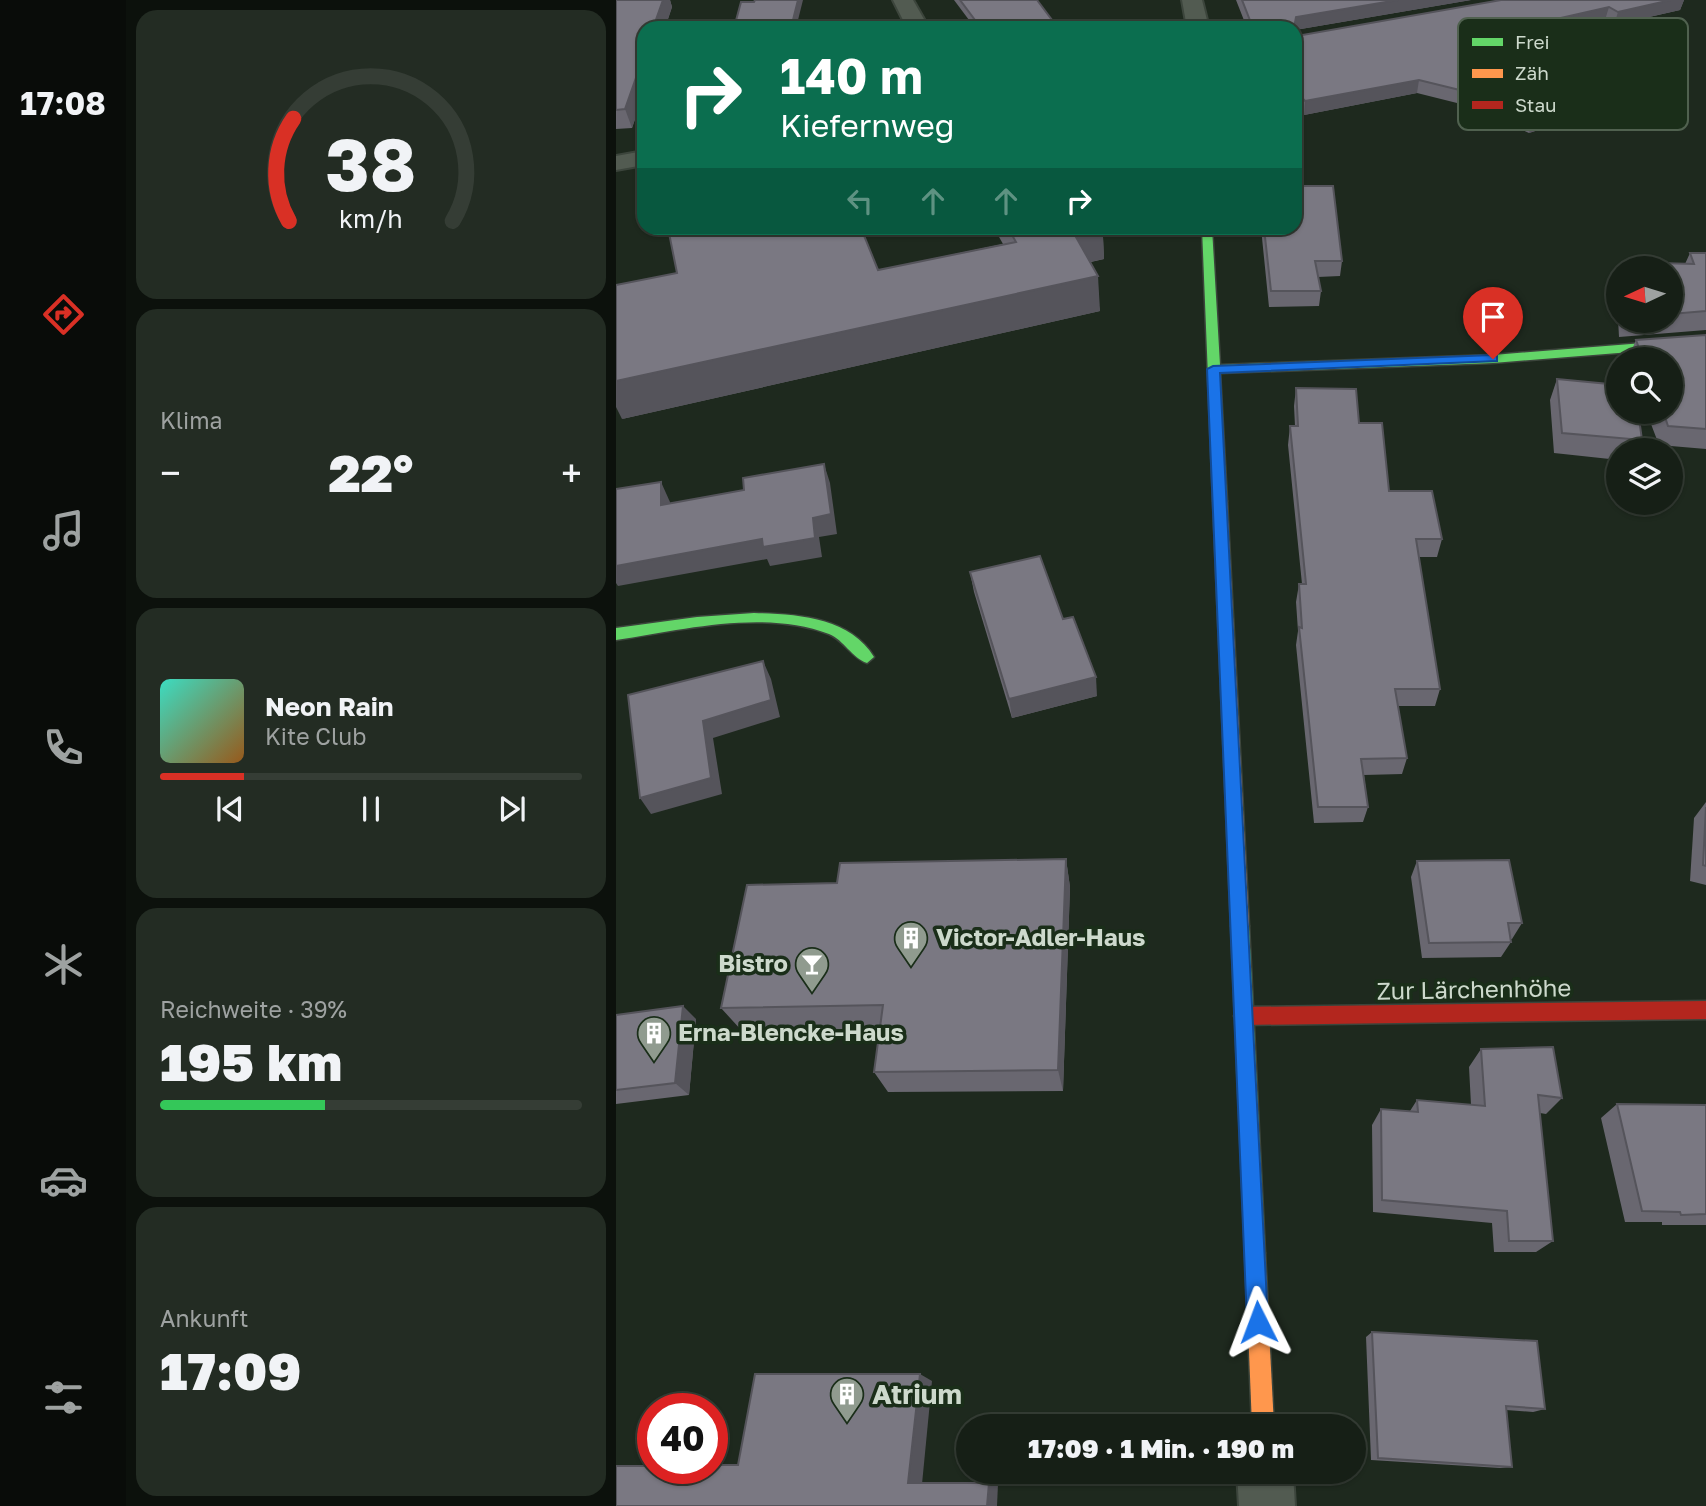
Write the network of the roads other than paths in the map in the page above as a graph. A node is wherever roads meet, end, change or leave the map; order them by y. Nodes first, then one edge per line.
1 (903, 0) edge
2 (1192, 0) edge
3 (914, 21) edge
4 (1196, 21) edge
5 (637, 159) edge
6 (616, 163) edge
7 (1207, 235) edge
8 (1706, 342) edge
9 (1213, 369) junction
10 (616, 634) edge
11 (867, 657) dead end
12 (1706, 1010) edge
13 (1242, 1016) junction
14 (1262, 1414) edge
15 (1265, 1484) edge
16 (1266, 1506) edge

1 - 3 street
2 - 4 street
5 - 6 street
7 - 9 street
8 - 9 street
9 - 13 street
10 - 11 street
12 - 13 street, Zur Lärchenhöhe
13 - 14 street
15 - 16 street

